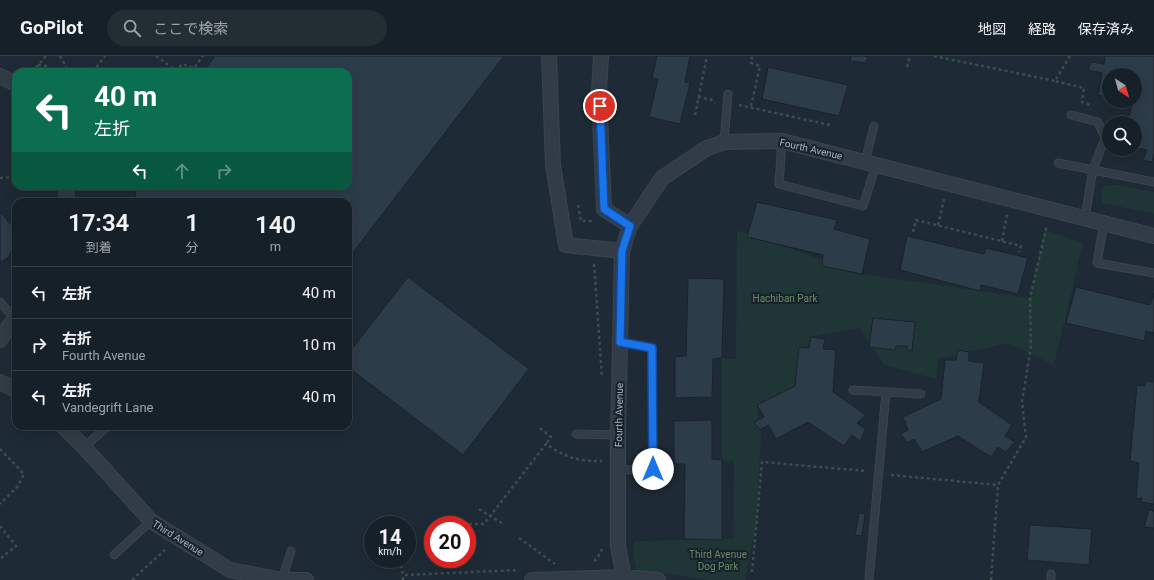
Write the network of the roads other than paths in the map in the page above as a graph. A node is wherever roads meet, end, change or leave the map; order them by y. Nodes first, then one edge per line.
1 (550, 56) edge
2 (600, 56) edge
3 (0, 76) edge
4 (12, 82) edge
5 (728, 94) dead end
6 (1071, 114) dead end
7 (874, 126) dead end
8 (782, 141) junction
9 (724, 142) junction
10 (870, 163) junction
11 (1058, 163) dead end
12 (1093, 169) junction
13 (1154, 182) edge
14 (1085, 218) junction
15 (1104, 223) junction
16 (630, 226) junction
17 (1154, 236) edge
18 (622, 251) junction
19 (1154, 273) edge
20 (0, 302) edge
21 (12, 315) edge
22 (12, 322) edge
23 (0, 340) edge
24 (620, 342) junction
25 (0, 382) edge
26 (12, 388) edge
27 (853, 390) dead end
28 (886, 392) junction
29 (920, 394) dead end
30 (67, 430) edge
31 (103, 430) edge
32 (576, 434) dead end
33 (612, 435) junction
34 (84, 447) junction
35 (618, 470) junction
36 (151, 522) junction
37 (291, 551) dead end
38 (114, 555) dead end
39 (528, 575) edge
40 (624, 577) junction
41 (282, 580) edge
42 (306, 580) edge
43 (658, 580) edge
44 (869, 580) edge

1 - 18 street
2 - 16 street
3 - 4 street
5 - 9 lane
6 - 12 lane
7 - 10 lane
8 - 9 street, Fourth Avenue
8 - 10 street, Fourth Avenue
8 - 10 lane
9 - 16 street, Fourth Avenue
10 - 14 street, Fourth Avenue
11 - 12 lane
12 - 13 lane
12 - 14 lane
14 - 15 street, Fourth Avenue
15 - 17 street, Fourth Avenue
15 - 19 lane
16 - 18 street, Fourth Avenue
18 - 24 street, Fourth Avenue
20 - 21 lane
22 - 23 street
24 - 33 street, Fourth Avenue
24 - 35 lane
25 - 26 street
27 - 28 lane
28 - 29 lane
28 - 44 lane
30 - 34 street, Third Avenue
31 - 34 lane
32 - 33 lane
33 - 35 street, Fourth Avenue
34 - 36 street, Third Avenue
35 - 40 street, Fourth Avenue
36 - 38 lane
36 - 41 street, Third Avenue
37 - 41 lane
39 - 40 street
40 - 43 street
41 - 42 street, Third Avenue

